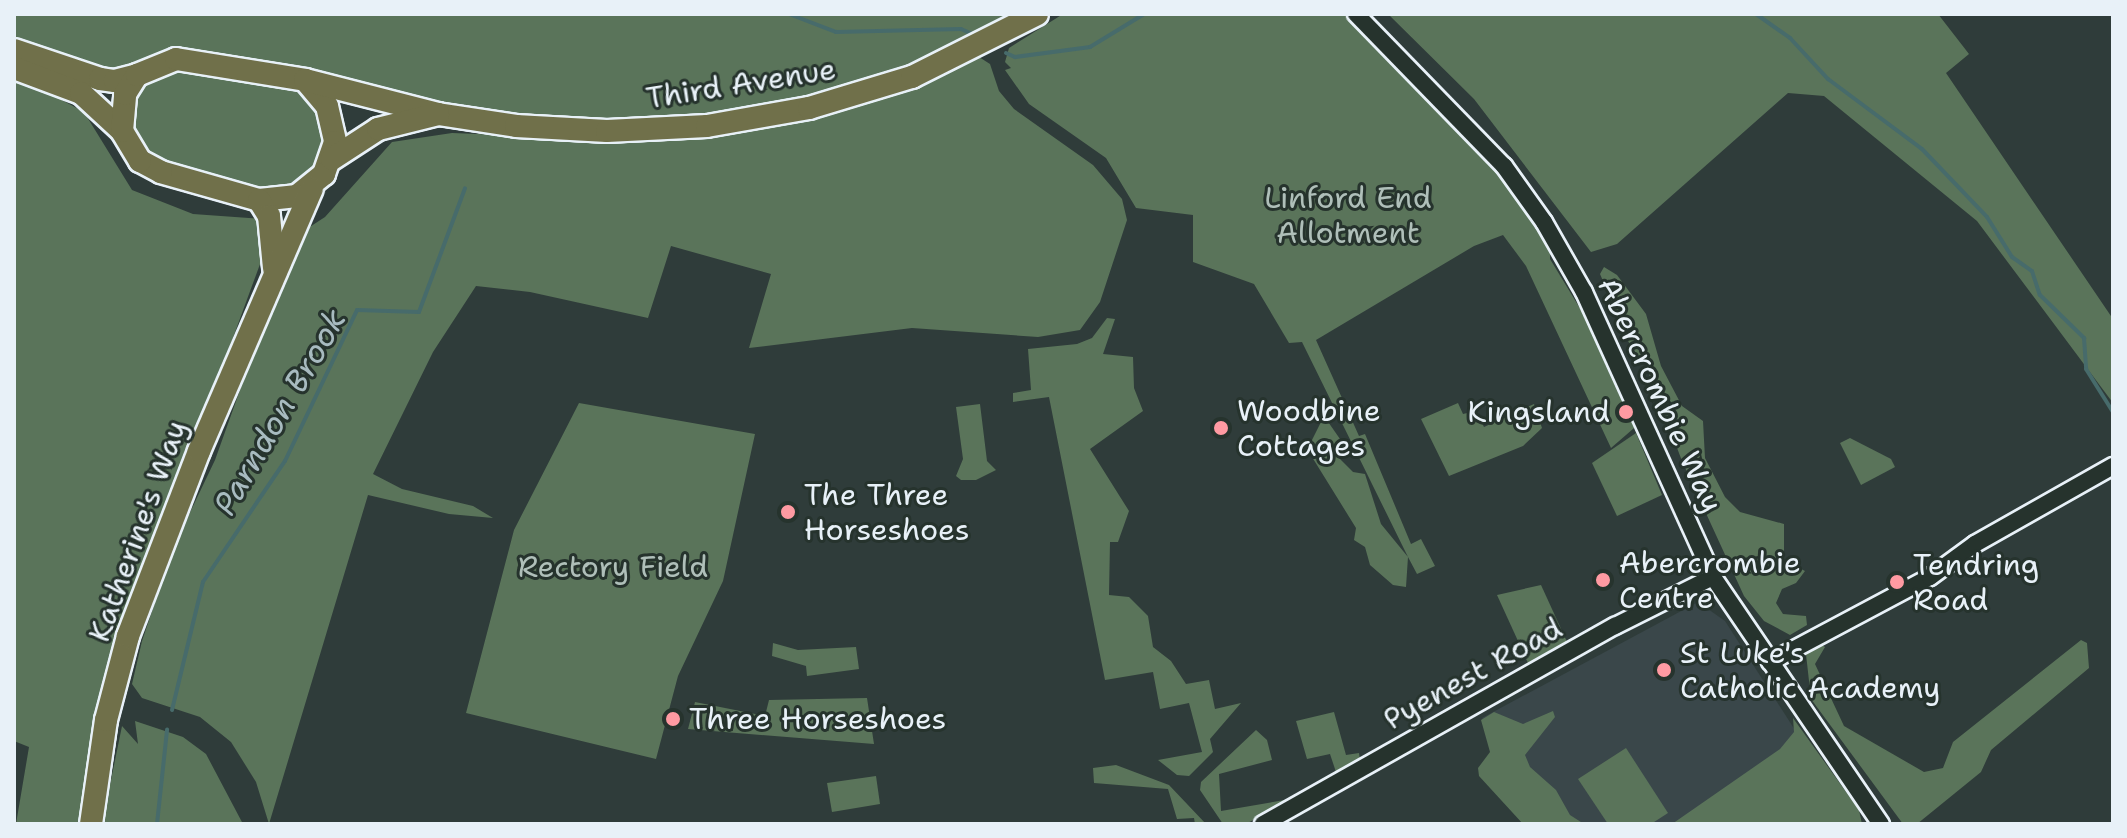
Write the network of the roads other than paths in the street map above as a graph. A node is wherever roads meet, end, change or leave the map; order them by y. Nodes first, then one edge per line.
1 (1037, 14) edge
2 (1356, 14) edge
3 (14, 50) edge
4 (14, 68) edge
5 (137, 75) junction
6 (305, 80) junction
7 (438, 114) junction
8 (122, 131) junction
9 (332, 159) junction
10 (312, 189) junction
11 (259, 200) junction
12 (274, 268) junction
13 (2113, 466) edge
14 (1713, 577) junction
15 (1770, 662) junction
16 (91, 824) edge
17 (1263, 824) edge
18 (1881, 824) edge

1 - 7 main road, Third Avenue
2 - 14 street, Abercrombie Way
3 - 5 main road
4 - 8 main road
5 - 6 main road
5 - 8 main road
6 - 7 main road, Third Avenue
6 - 9 main road
7 - 9 main road, Third Avenue
8 - 11 main road
9 - 10 main road
10 - 11 main road
10 - 12 main road, Katherine's Way
11 - 12 main road, Katherine's Way
12 - 16 main road, Katherine's Way
13 - 15 street
14 - 15 street, Abercrombie Way
14 - 17 street, Pyenest Road
15 - 18 street, Abercrombie Way

